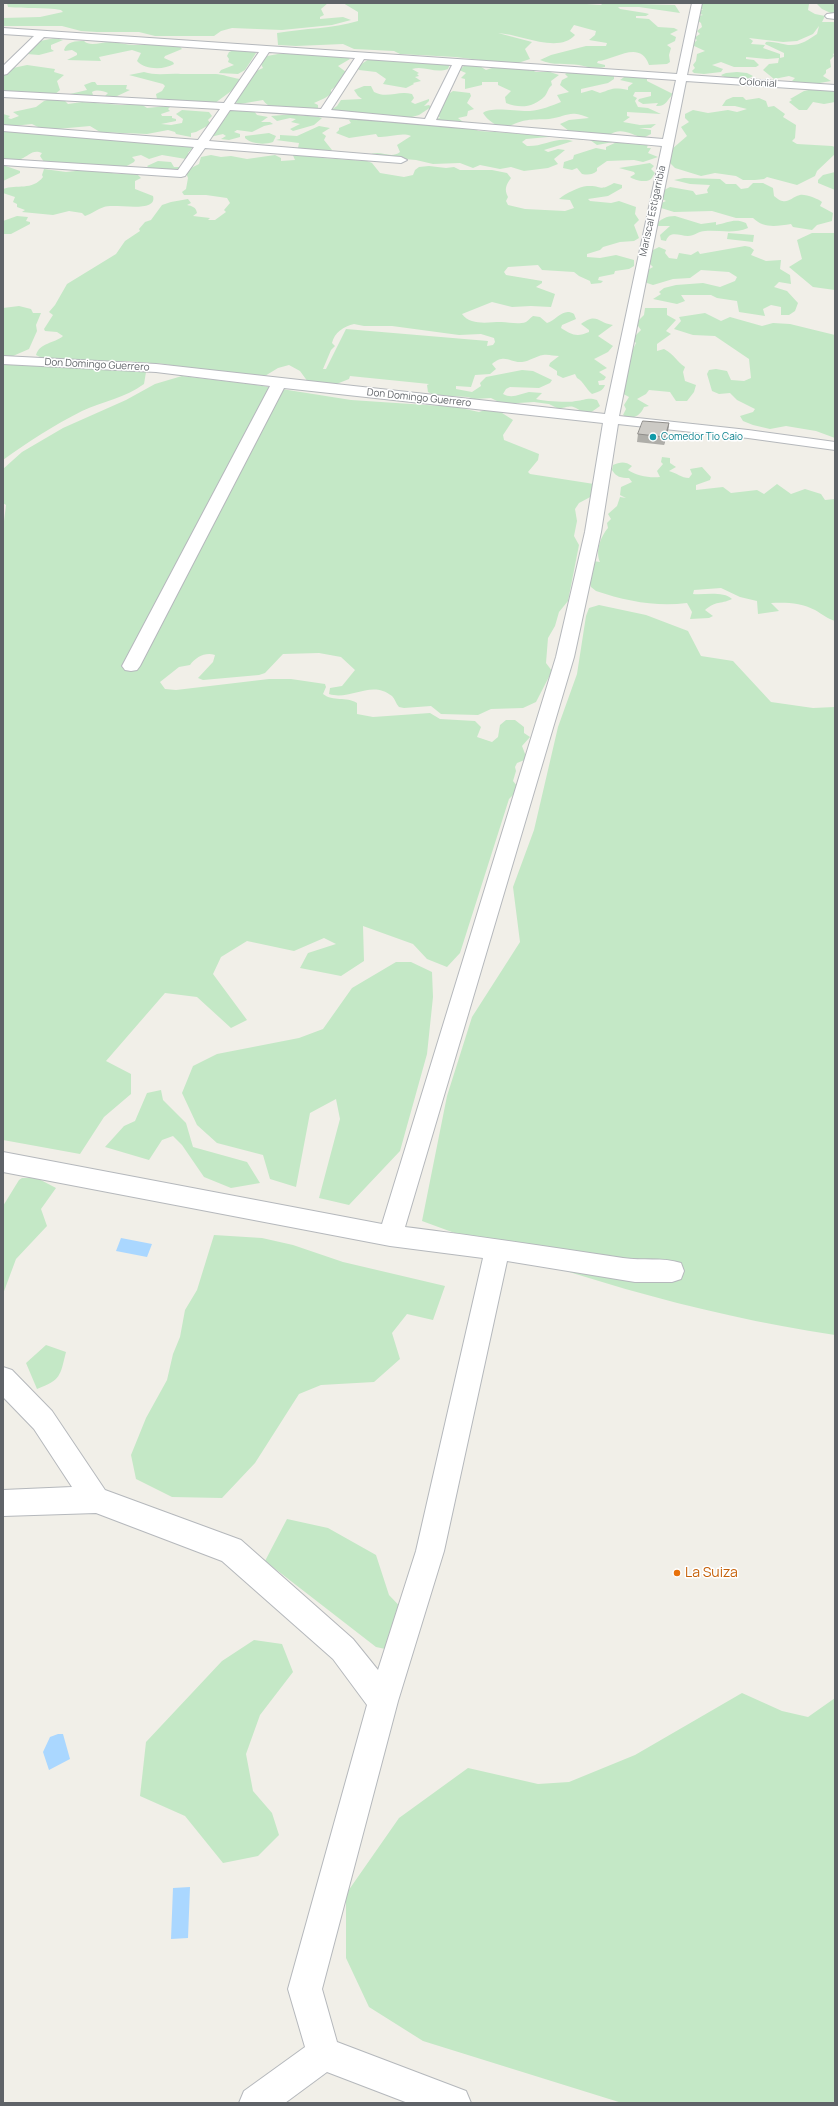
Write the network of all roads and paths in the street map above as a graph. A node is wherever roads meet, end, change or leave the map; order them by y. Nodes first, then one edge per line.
1 (697, 3) edge
2 (3, 31) edge
3 (41, 34) junction
4 (266, 49) junction
5 (362, 55) junction
6 (459, 61) junction
7 (3, 72) edge
8 (682, 77) junction
9 (835, 88) edge
10 (3, 94) edge
11 (224, 108) junction
12 (324, 112) junction
13 (428, 123) junction
14 (3, 128) edge
15 (667, 143) junction
16 (200, 144) junction
17 (401, 160) dead end
18 (3, 162) edge
19 (3, 360) edge
20 (279, 384) junction
21 (611, 420) junction
22 (835, 446) edge
23 (131, 666) dead end
24 (3, 1162) edge
25 (390, 1236) junction
26 (497, 1249) junction
27 (672, 1271) dead end
28 (3, 1379) edge
29 (96, 1500) junction
30 (3, 1503) edge
31 (383, 1701) junction
32 (324, 2054) junction
33 (256, 2103) edge
34 (454, 2103) edge

1 - 8 street, Mariscal Estigarribia
2 - 3 street, Colonial
3 - 4 street, Colonial
3 - 7 street
4 - 5 street, Colonial
4 - 11 street
5 - 6 street, Colonial
5 - 12 street
6 - 8 street, Colonial
6 - 13 street
8 - 9 street, Colonial
8 - 15 street, Mariscal Estigarribia
10 - 11 street
11 - 12 street
11 - 16 street
12 - 13 street
13 - 15 street
14 - 16 street
15 - 21 street, Mariscal Estigarribia
16 - 17 street
16 - 18 street
19 - 20 street, Don Domingo Guerrero
20 - 21 street, Don Domingo Guerrero
20 - 23 street
21 - 22 street, Don Domingo Guerrero
21 - 25 street, Mariscal Estigarribia
24 - 25 street
25 - 26 street
26 - 27 street
26 - 31 street
28 - 29 street
29 - 30 street
29 - 31 street
31 - 32 street
32 - 33 street
32 - 34 street

